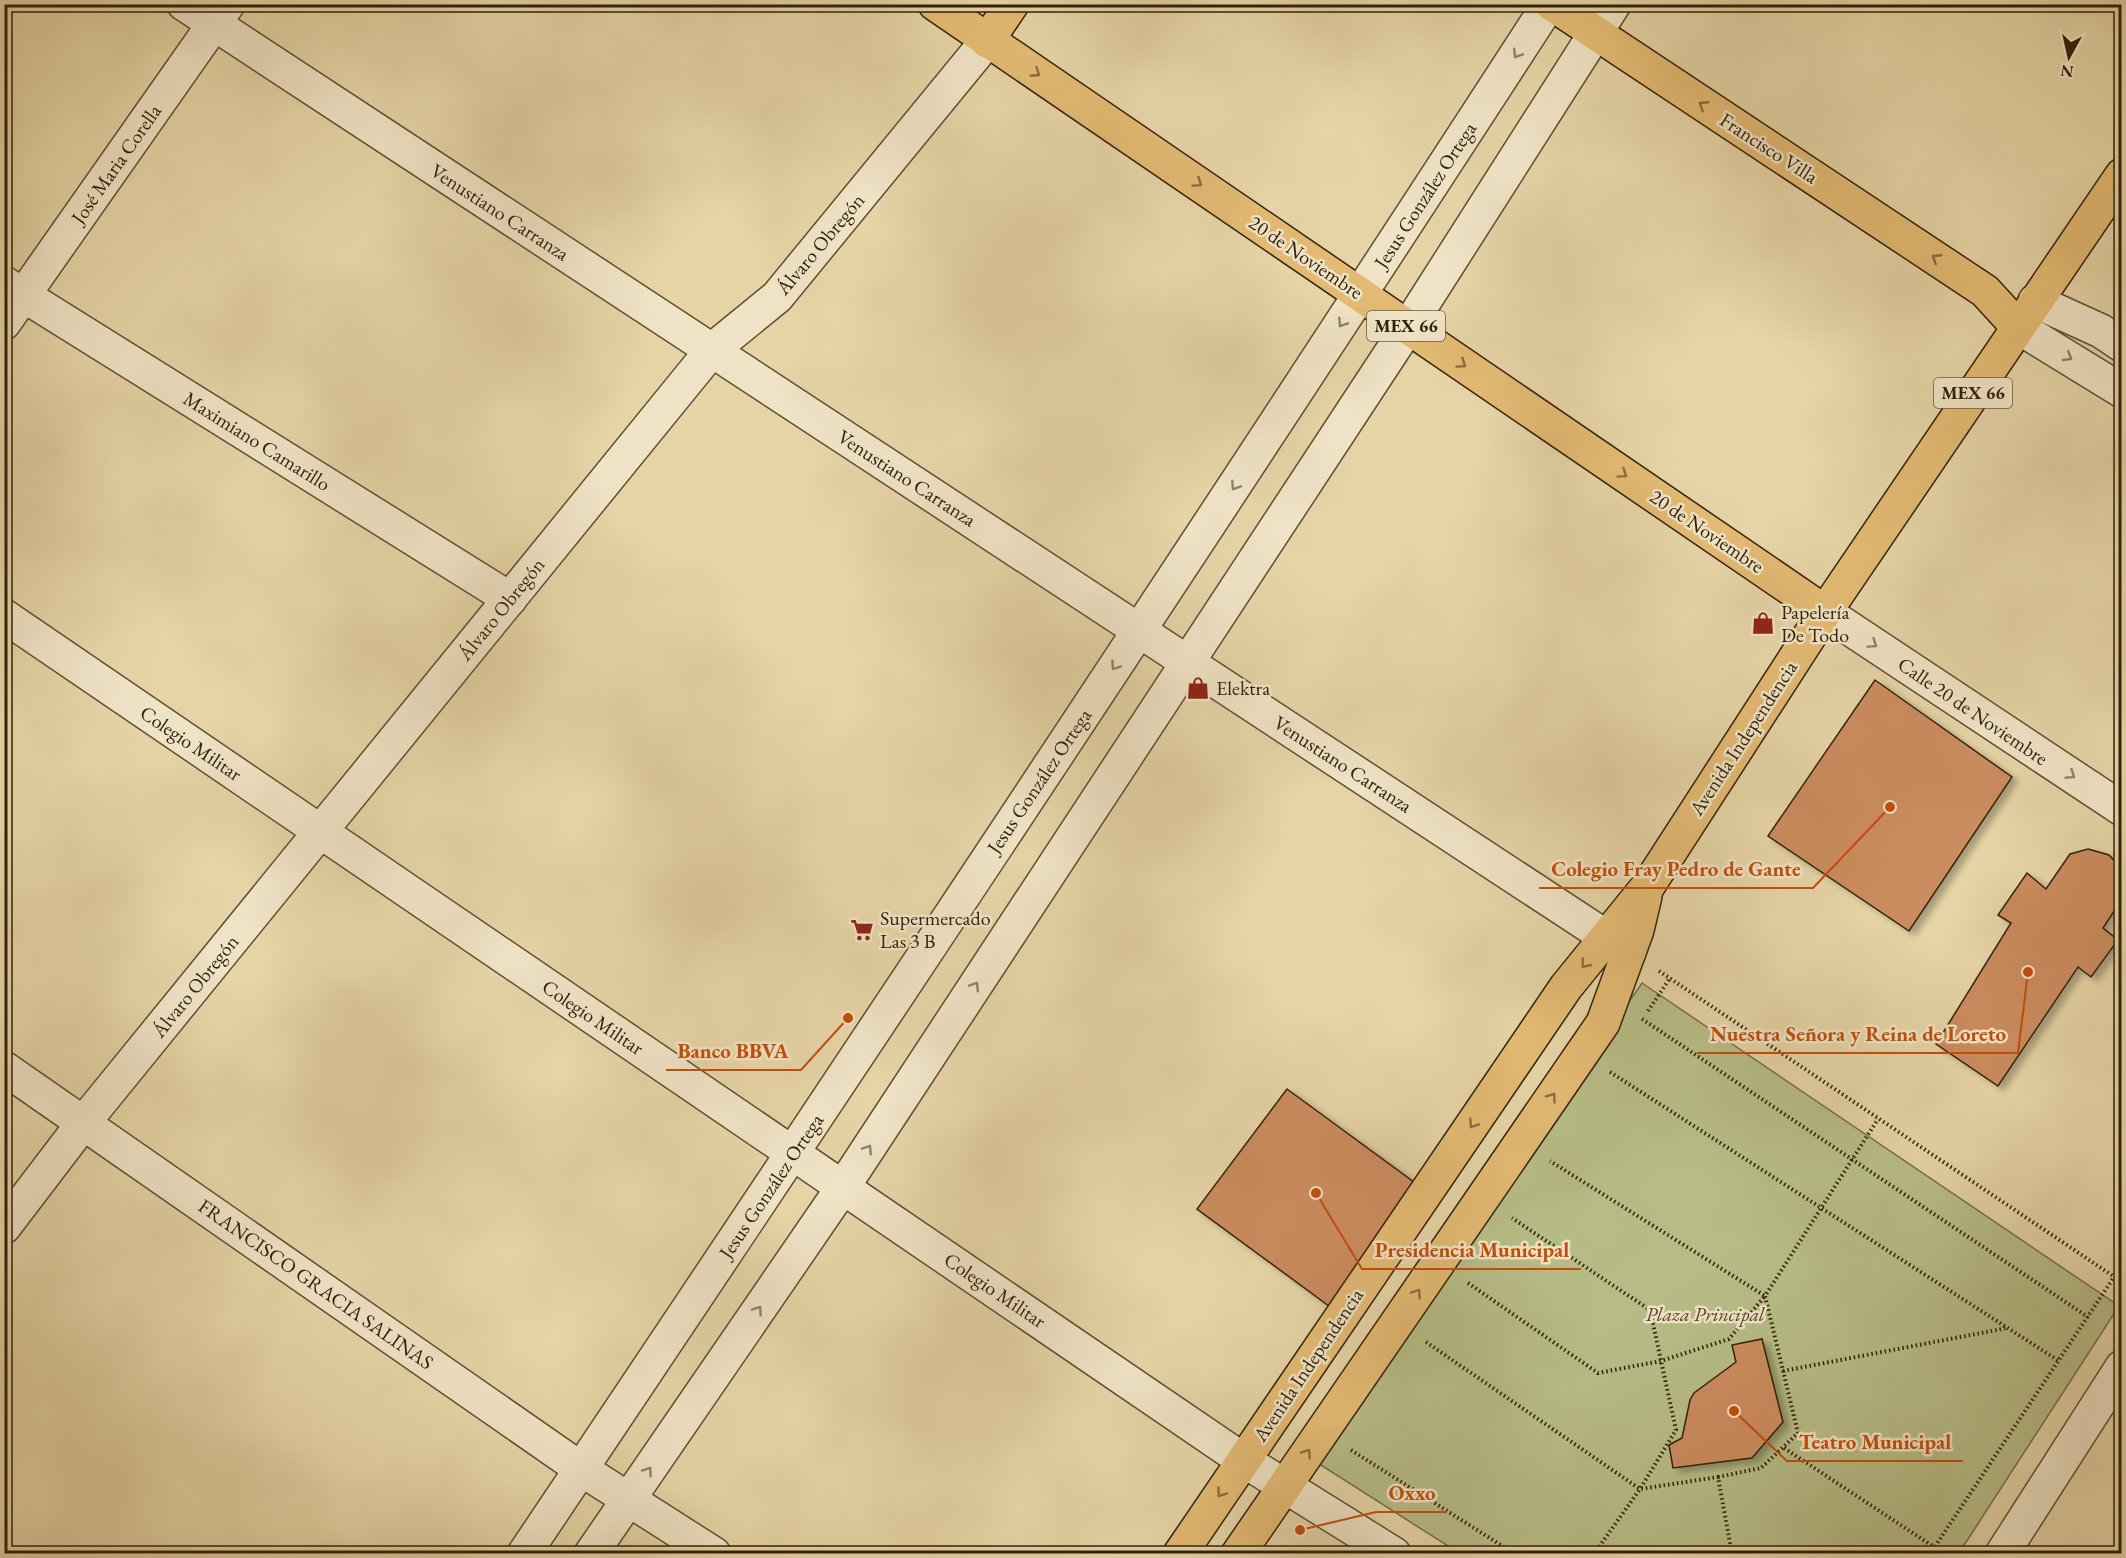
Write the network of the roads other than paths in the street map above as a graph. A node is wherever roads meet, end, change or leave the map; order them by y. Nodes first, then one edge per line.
1 (184, 4) edge
2 (935, 4) edge
3 (1012, 4) edge
4 (1550, 4) edge
5 (1614, 4) edge
6 (221, 14) edge
7 (1595, 33) junction
8 (987, 41) junction
9 (2121, 175) edge
10 (14, 289) edge
11 (1361, 294) junction
12 (2027, 314) junction
13 (4, 323) edge
14 (1408, 327) junction
15 (2121, 345) edge
16 (712, 350) junction
17 (2121, 391) edge
18 (510, 599) junction
19 (1825, 612) junction
20 (4, 616) edge
21 (1139, 630) junction
22 (1187, 662) junction
23 (2121, 809) edge
24 (321, 831) junction
25 (1618, 944) junction
26 (4, 1068) edge
27 (84, 1122) junction
28 (794, 1153) junction
29 (843, 1187) junction
30 (4, 1227) edge
31 (2121, 1367) edge
32 (1244, 1460) junction
33 (581, 1469) junction
34 (1285, 1485) junction
35 (629, 1498) junction
36 (524, 1554) edge
37 (591, 1554) edge
38 (714, 1554) edge
39 (1180, 1554) edge
40 (1238, 1554) edge
41 (1394, 1554) edge
42 (2002, 1554) edge

1 - 6 street, Venustiano Carranza
2 - 8 main road, 20 de Noviembre / MEX 66
3 - 8 main road, Álvaro Obregón
4 - 7 main road, Francisco Villa
4 -> 11 street, Jesus González Ortega
5 - 7 street
6 - 10 street, José Maria Corella
6 - 16 street, Venustiano Carranza
12 -> 7 main road, Francisco Villa
7 - 14 street
8 -> 11 main road, 20 de Noviembre / MEX 66
8 - 16 street, Álvaro Obregón
9 - 12 main road, Avenida Independencia / MEX 66
10 - 13 street, José Maria Corella
10 - 18 street, Maximiano Camarillo
11 - 14 main road, 20 de Noviembre / MEX 66
11 -> 21 street, Jesus González Ortega
12 - 15 street
12 -> 17 street
12 - 19 main road, Avenida Independencia / MEX 66
14 -> 19 main road, 20 de Noviembre / MEX 66
14 - 22 street
16 - 18 street, Álvaro Obregón
16 - 21 street, Venustiano Carranza
18 - 24 street, Álvaro Obregón
19 -> 23 street, Calle 20 de Noviembre
19 - 25 main road, Avenida Independencia / MEX 66
20 - 24 street, Colegio Militar
21 - 22 street, Venustiano Carranza
21 -> 28 street, Jesus González Ortega
22 - 25 street, Venustiano Carranza
29 -> 22 street
24 - 27 street, Álvaro Obregón
24 - 28 street, Colegio Militar
25 -> 32 main road, Avenida Independencia / MEX 66
34 -> 25 main road, Avenida Independencia / MEX 66
26 - 27 street, FRANCISCO GRACIA SALINAS
27 - 30 street, Álvaro Obregón
27 - 33 street, FRANCISCO GRACIA SALINAS
28 - 29 street, Colegio Militar
28 - 33 street, Jesus González Ortega
29 - 32 street, Colegio Militar
35 -> 29 street
31 - 42 street
32 - 34 street, Colegio Militar
32 -> 39 main road, Avenida Independencia / MEX 66
33 - 35 street, FRANCISCO GRACIA SALINAS
33 - 36 street, Jesus González Ortega
34 - 40 main road, Avenida Independencia / MEX 66
34 - 41 street, Colegio Militar
35 - 37 street
35 - 38 street, FRANCISCO GRACIA SALINAS

